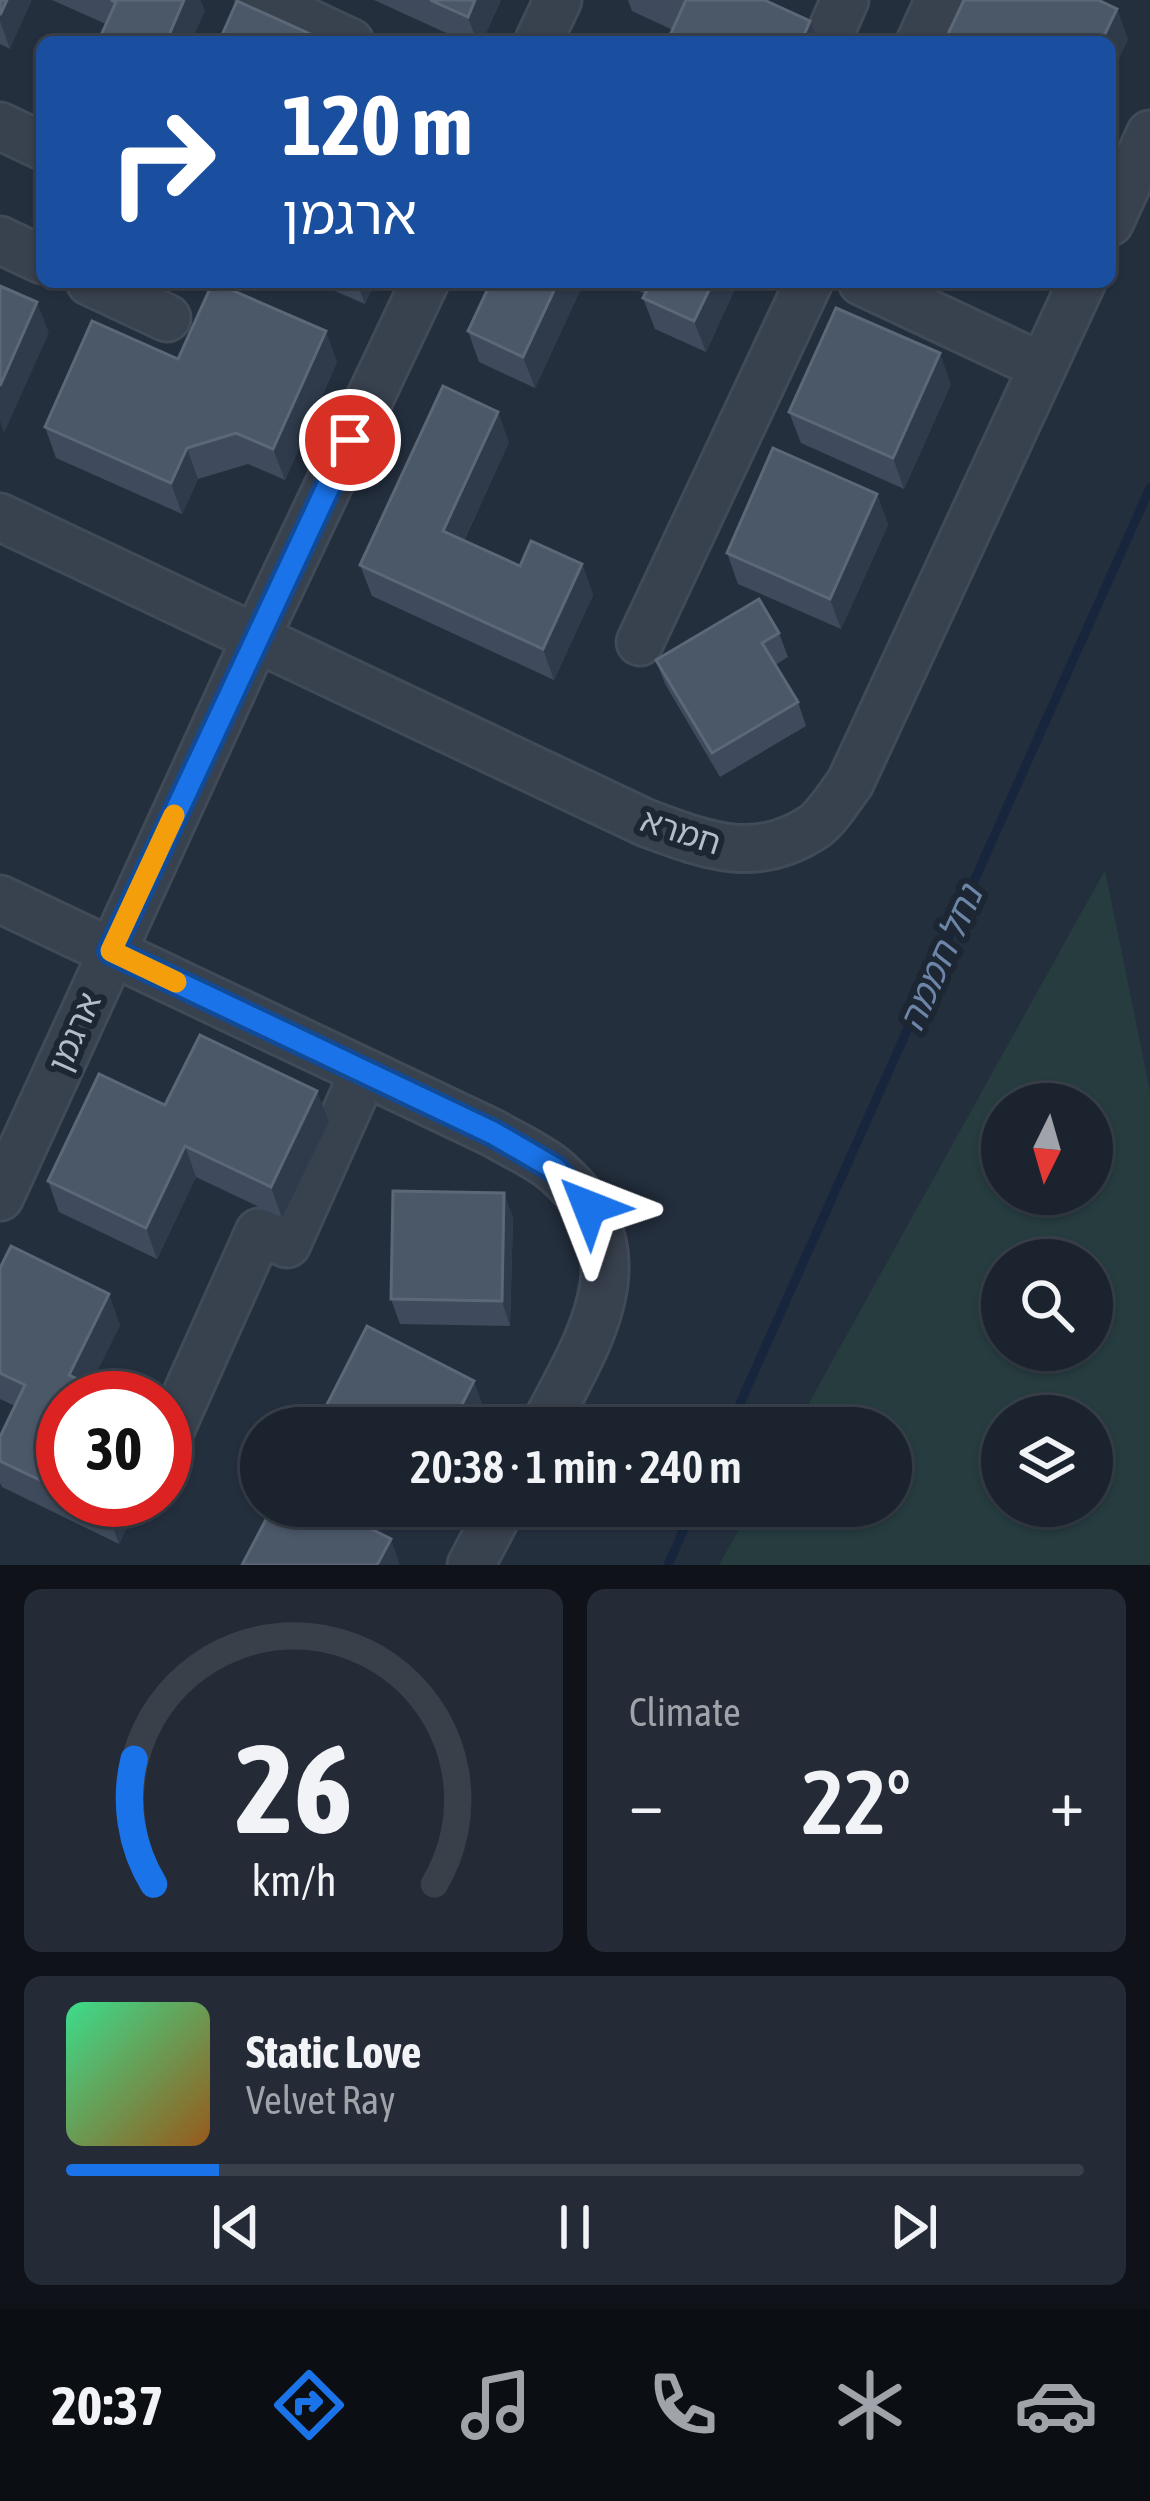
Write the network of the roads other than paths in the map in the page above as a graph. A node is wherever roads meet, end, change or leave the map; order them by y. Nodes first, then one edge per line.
1 (260, 0) edge
2 (557, 0) edge
3 (939, 0) edge
4 (337, 36) edge
5 (541, 36) edge
6 (923, 36) edge
7 (0, 126) edge
8 (1150, 134) edge
9 (36, 143) edge
10 (1116, 209) edge
11 (0, 240) edge
12 (36, 257) edge
13 (103, 288) edge
14 (422, 288) edge
15 (806, 288) edge
16 (875, 288) edge
17 (1079, 288) edge
18 (167, 318) dead end
19 (1043, 367) junction
20 (0, 517) edge
21 (256, 636) junction
22 (640, 643) dead end
23 (0, 899) edge
24 (111, 951) junction
25 (364, 1072) junction
26 (0, 1197) edge
27 (192, 1382) edge
28 (554, 1407) edge
29 (491, 1527) edge
30 (471, 1565) edge

1 - 4 street
2 - 5 street
3 - 6 street
7 - 9 street
8 - 10 street
11 - 12 street
13 - 18 street
14 - 21 street, ארגמן
15 - 22 street
16 - 19 street
17 - 19 street, חמרא
19 - 21 street, חמרא
20 - 21 street, חמרא
21 - 24 street, ארגמן
23 - 24 street
24 - 25 street
24 - 26 street, ארגמן
25 - 27 street
25 - 28 street
29 - 30 street

